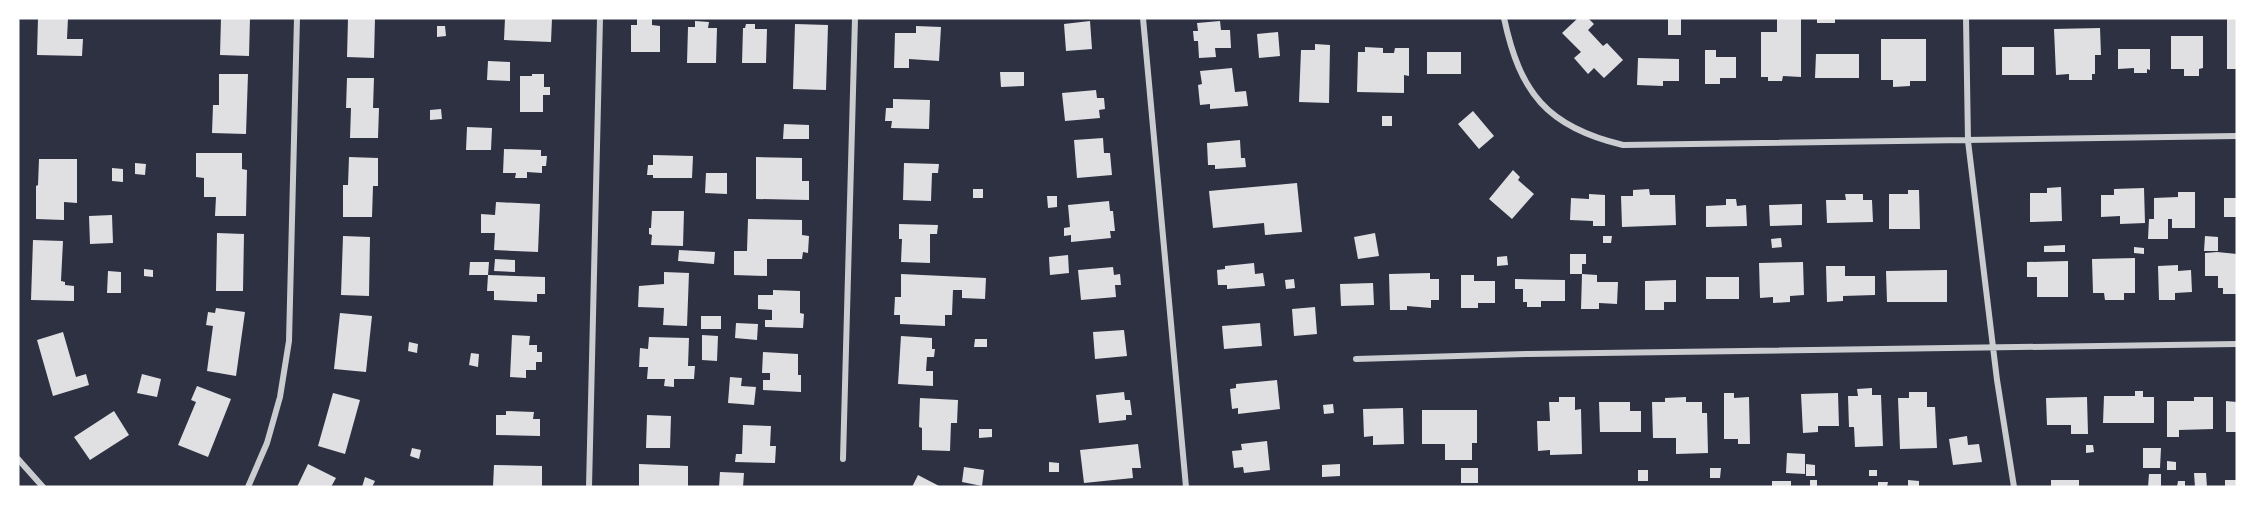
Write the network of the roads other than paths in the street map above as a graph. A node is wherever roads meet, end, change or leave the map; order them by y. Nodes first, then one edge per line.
1 (297, 18) edge
2 (600, 18) edge
3 (855, 18) edge
4 (1143, 18) edge
5 (1504, 18) edge
6 (1966, 18) edge
7 (2237, 136) edge
8 (1968, 141) junction
9 (2237, 344) edge
10 (1993, 347) junction
11 (1356, 359) dead end
12 (18, 459) edge
13 (843, 459) dead end
14 (43, 487) edge
15 (248, 487) edge
16 (589, 487) edge
17 (1186, 487) edge
18 (2014, 487) edge

1 - 15 street
2 - 16 street
3 - 13 street
4 - 17 street
5 - 8 street
6 - 8 street
7 - 8 street
8 - 10 street
9 - 10 street
10 - 11 street
10 - 18 street
12 - 14 street

